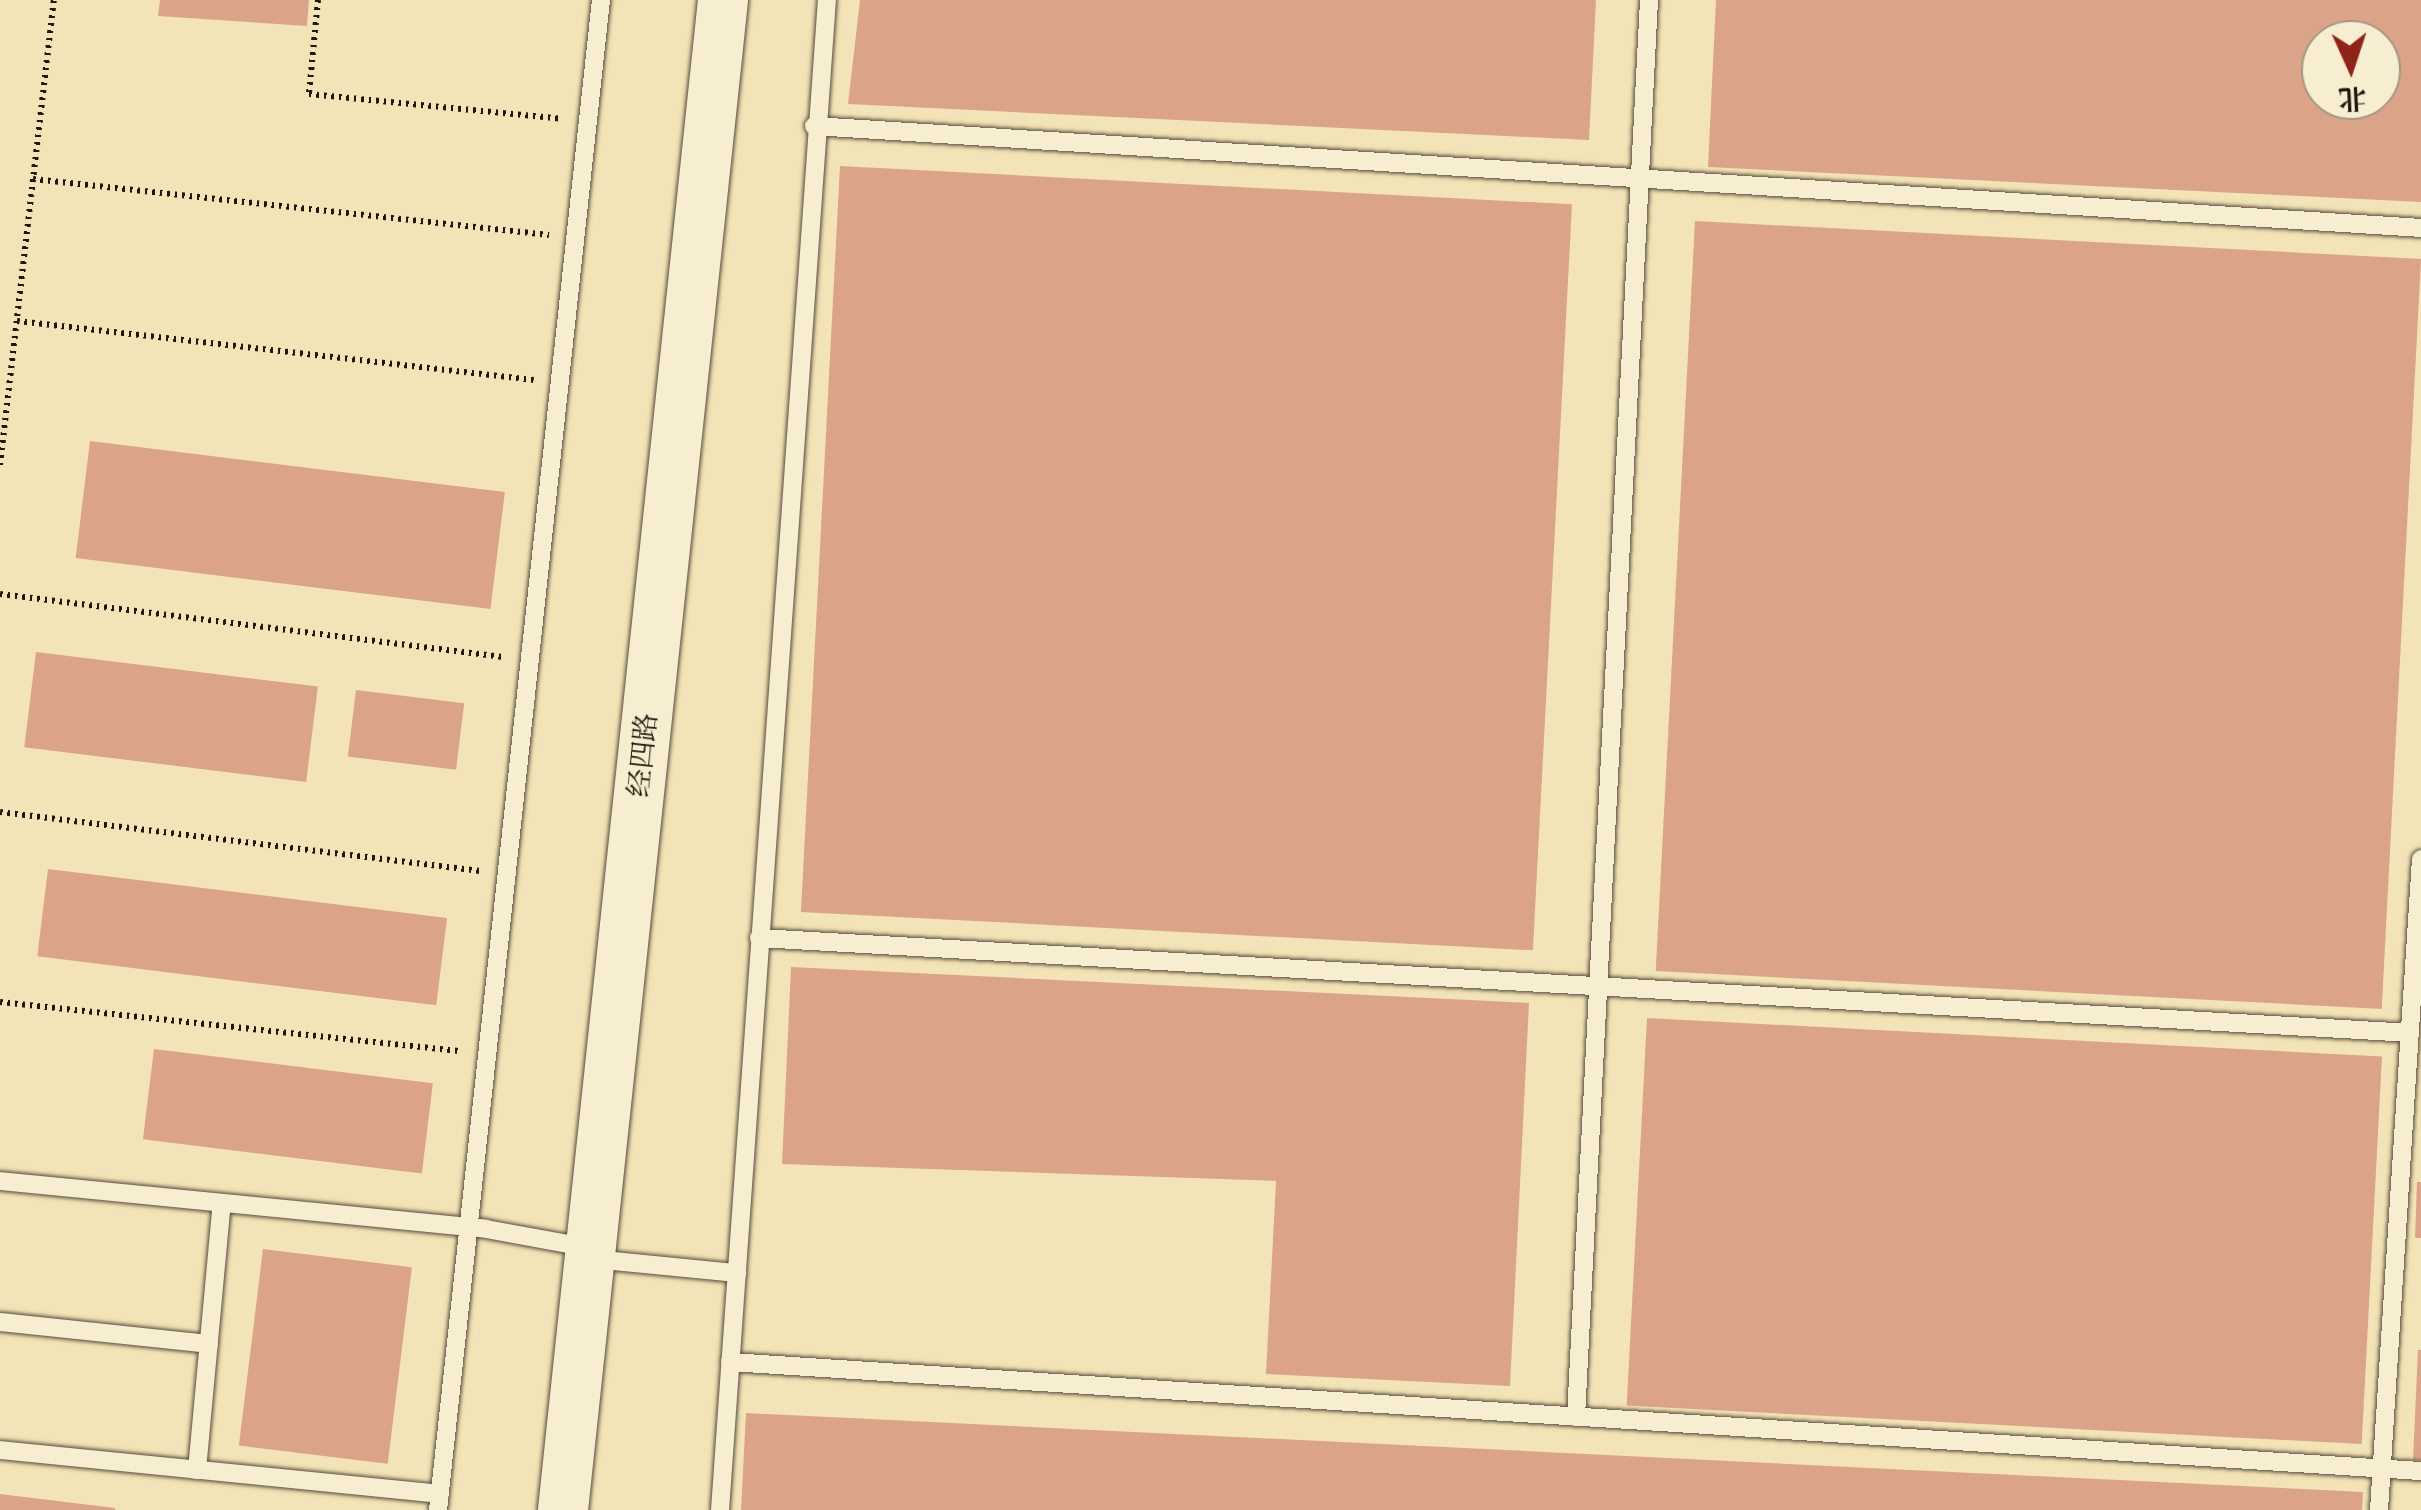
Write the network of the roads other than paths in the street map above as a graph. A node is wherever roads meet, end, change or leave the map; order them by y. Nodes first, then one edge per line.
1 (601, 0) edge
2 (723, 0) edge
3 (828, 0) edge
4 (1649, 0) edge
5 (814, 126) junction
6 (1640, 180) junction
7 (2421, 228) edge
8 (2421, 859) edge
9 (759, 938) junction
10 (1598, 986) junction
11 (2410, 1033) junction
12 (0, 1181) edge
13 (222, 1203) junction
14 (468, 1227) junction
15 (590, 1253) junction
16 (736, 1273) junction
17 (0, 1322) edge
18 (209, 1344) junction
19 (730, 1362) junction
20 (1576, 1418) junction
21 (0, 1450) edge
22 (2382, 1468) junction
23 (197, 1470) junction
24 (2421, 1471) edge
25 (439, 1502) edge
26 (563, 1510) edge
27 (720, 1510) edge
28 (2379, 1510) edge

1 - 14 lane
2 - 15 street, 经四路
3 - 5 lane
4 - 6 lane
5 - 6 lane
5 - 9 lane
6 - 7 lane
6 - 10 lane
8 - 11 lane
9 - 10 lane
9 - 16 lane
10 - 11 lane
10 - 20 lane
11 - 22 lane
12 - 13 lane
13 - 14 lane
13 - 18 lane
14 - 15 lane
14 - 25 lane
15 - 16 lane
15 - 26 street, 经四路
16 - 19 lane
17 - 18 lane
18 - 23 lane
19 - 20 lane
19 - 27 lane
20 - 22 lane
21 - 23 lane
22 - 24 lane
22 - 28 lane
23 - 25 lane

